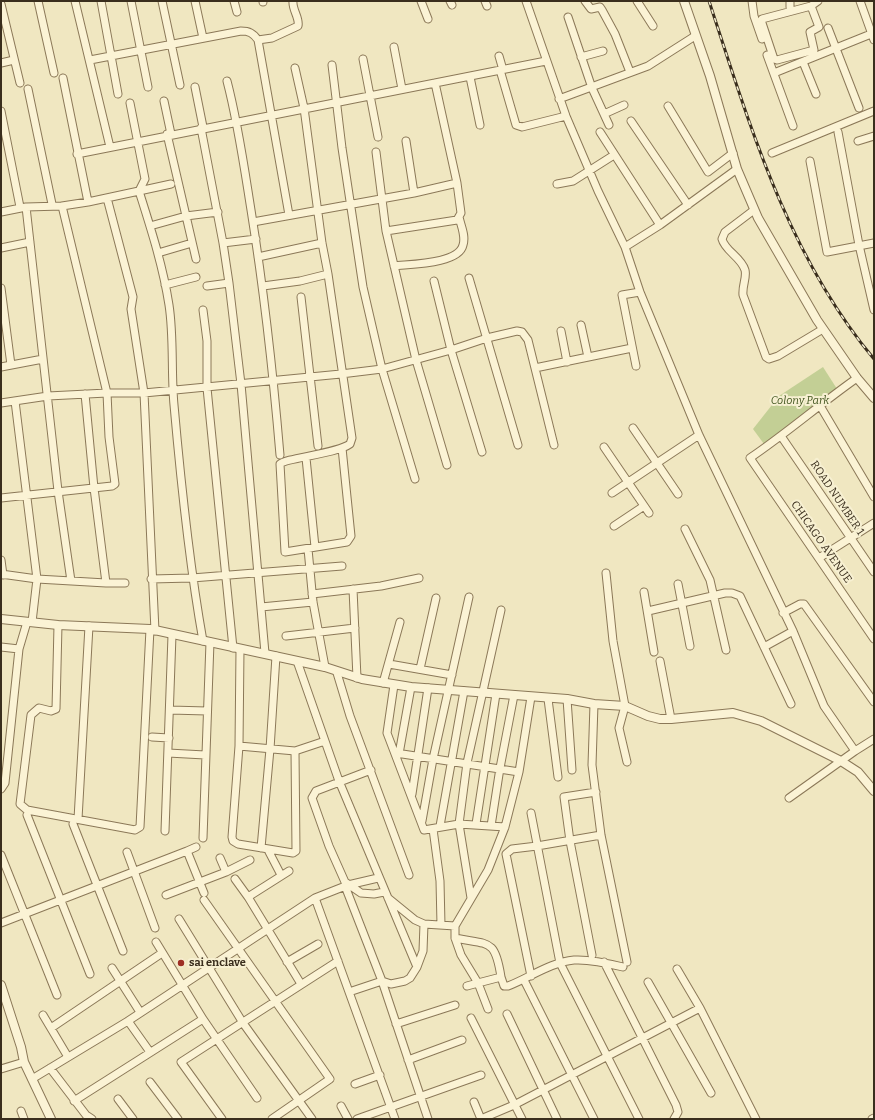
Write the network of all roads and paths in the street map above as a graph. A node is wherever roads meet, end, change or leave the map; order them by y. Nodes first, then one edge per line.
1 (38, 1) edge
2 (75, 1) edge
3 (100, 1) edge
4 (131, 1) edge
5 (162, 1) edge
6 (195, 1) edge
7 (234, 1) edge
8 (294, 1) edge
9 (421, 1) edge
10 (526, 1) edge
11 (585, 1) edge
12 (637, 1) edge
13 (684, 1) edge
14 (752, 1) edge
15 (818, 1) edge
16 (860, 1) edge
17 (1, 4) edge
18 (811, 6) junction
19 (237, 12) dead end
20 (568, 17) dead end
21 (428, 19) dead end
22 (653, 26) dead end
23 (828, 28) dead end
24 (5, 36) edge
25 (695, 36) junction
26 (873, 37) edge
27 (203, 38) junction
28 (258, 40) junction
29 (171, 44) junction
30 (394, 47) dead end
31 (836, 48) junction
32 (141, 50) junction
33 (603, 51) dead end
34 (111, 56) junction
35 (499, 56) dead end
36 (581, 57) junction
37 (363, 59) dead end
38 (14, 60) junction
39 (90, 60) junction
40 (546, 61) junction
41 (803, 62) junction
42 (1, 63) edge
43 (332, 65) dead end
44 (295, 68) dead end
45 (501, 70) junction
46 (630, 72) junction
47 (54, 73) dead end
48 (774, 73) junction
49 (470, 77) junction
50 (63, 78) dead end
51 (227, 81) dead end
52 (20, 83) dead end
53 (435, 83) junction
54 (180, 85) dead end
55 (148, 87) dead end
56 (195, 87) dead end
57 (592, 88) junction
58 (28, 89) dead end
59 (402, 89) junction
60 (118, 94) dead end
61 (816, 94) dead end
62 (370, 95) junction
63 (559, 99) junction
64 (164, 101) dead end
65 (338, 102) junction
66 (130, 103) dead end
67 (624, 105) dead end
68 (668, 106) dead end
69 (304, 108) junction
70 (859, 108) dead end
71 (1, 111) edge
72 (874, 111) edge
73 (271, 114) junction
74 (604, 114) junction
75 (566, 116) junction
76 (237, 121) junction
77 (631, 121) dead end
78 (480, 125) dead end
79 (609, 125) dead end
80 (793, 126) dead end
81 (202, 128) junction
82 (600, 132) dead end
83 (838, 132) dead end
84 (169, 134) junction
85 (874, 136) edge
86 (378, 137) dead end
87 (137, 141) junction
88 (858, 141) dead end
89 (406, 142) dead end
90 (110, 147) junction
91 (376, 152) dead end
92 (733, 153) junction
93 (772, 153) dead end
94 (77, 154) junction
95 (614, 155) junction
96 (810, 161) dead end
97 (737, 169) junction
98 (589, 170) junction
99 (171, 184) dead end
100 (457, 184) junction
101 (558, 184) dead end
102 (138, 191) junction
103 (414, 193) junction
104 (107, 198) junction
105 (381, 199) junction
106 (88, 202) junction
107 (52, 204) junction
108 (351, 204) junction
109 (688, 205) junction
110 (62, 206) junction
111 (23, 207) junction
112 (754, 210) junction
113 (317, 211) junction
114 (1, 212) edge
115 (218, 212) junction
116 (289, 215) junction
117 (186, 216) junction
118 (459, 217) junction
119 (253, 222) junction
120 (660, 225) junction
121 (150, 226) junction
122 (386, 231) junction
123 (256, 239) junction
124 (30, 242) junction
125 (874, 242) edge
126 (192, 243) junction
127 (224, 243) junction
128 (322, 243) junction
129 (859, 245) junction
130 (625, 247) junction
131 (1, 248) edge
132 (158, 253) junction
133 (258, 257) junction
134 (196, 258) dead end
135 (394, 266) junction
136 (328, 274) junction
137 (196, 277) dead end
138 (469, 278) dead end
139 (434, 281) dead end
140 (229, 283) junction
141 (165, 285) junction
142 (207, 286) dead end
143 (263, 286) junction
144 (871, 286) edge
145 (1, 288) edge
146 (640, 292) junction
147 (301, 297) dead end
148 (203, 310) dead end
149 (874, 310) edge
150 (581, 325) dead end
151 (823, 329) junction
152 (561, 331) dead end
153 (487, 338) junction
154 (632, 348) junction
155 (451, 350) junction
156 (588, 358) junction
157 (43, 359) junction
158 (416, 360) junction
159 (567, 362) junction
160 (11, 365) junction
161 (1, 366) edge
162 (636, 366) dead end
163 (382, 368) junction
164 (536, 368) junction
165 (342, 374) junction
166 (309, 376) junction
167 (857, 378) junction
168 (274, 380) junction
169 (241, 384) junction
170 (207, 388) junction
171 (173, 391) junction
172 (107, 393) junction
173 (144, 393) junction
174 (86, 394) junction
175 (48, 396) junction
176 (874, 398) edge
177 (15, 401) junction
178 (1, 403) edge
179 (819, 404) junction
180 (633, 428) dead end
181 (699, 435) junction
182 (781, 436) junction
183 (518, 445) dead end
184 (554, 445) dead end
185 (318, 446) dead end
186 (604, 447) dead end
187 (342, 448) junction
188 (482, 452) dead end
189 (280, 455) dead end
190 (306, 458) junction
191 (657, 463) junction
192 (448, 465) dead end
193 (415, 479) dead end
194 (628, 482) junction
195 (94, 488) junction
196 (58, 491) junction
197 (612, 493) dead end
198 (678, 494) dead end
199 (27, 495) junction
200 (874, 497) edge
201 (1, 498) edge
202 (644, 506) junction
203 (649, 513) dead end
204 (874, 523) edge
205 (614, 526) dead end
206 (685, 529) dead end
207 (851, 538) junction
208 (312, 548) junction
209 (820, 558) junction
210 (1, 560) edge
211 (342, 566) dead end
212 (310, 569) junction
213 (874, 572) edge
214 (606, 573) dead end
215 (258, 574) junction
216 (2, 575) edge
217 (225, 575) junction
218 (192, 578) junction
219 (419, 578) dead end
220 (37, 579) junction
221 (151, 579) junction
222 (71, 581) junction
223 (106, 582) junction
224 (125, 583) dead end
225 (678, 584) dead end
226 (353, 589) junction
227 (644, 592) dead end
228 (312, 594) junction
229 (714, 595) junction
230 (469, 596) dead end
231 (436, 598) dead end
232 (313, 602) junction
233 (681, 603) junction
234 (261, 607) junction
235 (501, 610) dead end
236 (648, 611) junction
237 (783, 613) junction
238 (1, 619) edge
239 (30, 622) junction
240 (400, 622) dead end
241 (58, 625) junction
242 (90, 626) junction
243 (355, 628) junction
244 (152, 630) junction
245 (318, 632) junction
246 (793, 632) junction
247 (172, 635) junction
248 (286, 636) dead end
249 (874, 639) edge
250 (206, 642) junction
251 (690, 646) dead end
252 (1, 647) edge
253 (764, 647) junction
254 (19, 649) junction
255 (236, 649) junction
256 (726, 650) dead end
257 (654, 652) dead end
258 (265, 653) junction
259 (276, 656) junction
260 (297, 661) junction
261 (660, 661) dead end
262 (389, 664) junction
263 (324, 667) junction
264 (420, 669) junction
265 (337, 673) junction
266 (452, 675) junction
267 (357, 678) junction
268 (383, 683) junction
269 (394, 685) junction
270 (411, 687) junction
271 (428, 688) junction
272 (449, 690) junction
273 (464, 691) junction
274 (483, 693) junction
275 (496, 694) junction
276 (514, 695) junction
277 (531, 697) junction
278 (548, 699) junction
279 (567, 699) junction
280 (874, 702) edge
281 (594, 704) junction
282 (791, 704) dead end
283 (625, 706) junction
284 (170, 710) junction
285 (207, 711) junction
286 (671, 719) junction
287 (152, 737) dead end
288 (169, 738) junction
289 (874, 740) edge
290 (325, 741) junction
291 (239, 746) junction
292 (270, 749) junction
293 (295, 751) junction
294 (855, 752) junction
295 (168, 753) junction
296 (397, 753) junction
297 (205, 755) junction
298 (417, 756) junction
299 (433, 759) junction
300 (841, 760) junction
301 (451, 761) junction
302 (627, 762) dead end
303 (467, 763) junction
304 (486, 766) junction
305 (500, 768) junction
306 (371, 770) junction
307 (572, 770) dead end
308 (519, 772) junction
309 (558, 777) dead end
310 (339, 781) junction
311 (1, 788) edge
312 (596, 792) junction
313 (874, 792) edge
314 (412, 796) junction
315 (789, 798) dead end
316 (532, 813) dead end
317 (27, 815) dead end
318 (422, 821) junction
319 (75, 822) junction
320 (459, 824) junction
321 (476, 824) junction
322 (440, 826) junction
323 (491, 826) junction
324 (505, 827) junction
325 (432, 829) junction
326 (165, 831) dead end
327 (601, 835) junction
328 (203, 838) dead end
329 (570, 841) junction
330 (537, 846) junction
331 (196, 847) dead end
332 (265, 849) junction
333 (187, 850) junction
334 (127, 852) dead end
335 (1, 855) edge
336 (220, 858) dead end
337 (250, 860) dead end
338 (134, 871) junction
339 (289, 871) dead end
340 (226, 872) junction
341 (282, 875) junction
342 (409, 875) dead end
343 (378, 878) junction
344 (236, 879) dead end
345 (200, 882) junction
346 (97, 885) junction
347 (347, 885) junction
348 (166, 895) dead end
349 (385, 895) junction
350 (248, 897) junction
351 (315, 898) junction
352 (471, 898) junction
353 (61, 900) junction
354 (25, 914) junction
355 (179, 919) dead end
356 (1, 923) edge
357 (424, 924) junction
358 (441, 925) junction
359 (455, 926) junction
360 (155, 928) dead end
361 (267, 929) junction
362 (454, 938) junction
363 (156, 942) dead end
364 (318, 944) dead end
365 (238, 948) junction
366 (123, 951) dead end
367 (162, 953) junction
368 (592, 955) dead end
369 (338, 961) junction
370 (287, 962) junction
371 (604, 962) junction
372 (560, 963) junction
373 (209, 967) junction
374 (417, 967) junction
375 (112, 968) dead end
376 (677, 969) dead end
377 (90, 974) dead end
378 (501, 977) junction
379 (528, 978) junction
380 (120, 980) junction
381 (382, 981) junction
382 (648, 982) dead end
383 (478, 983) junction
384 (301, 984) junction
385 (1, 985) edge
386 (182, 985) junction
387 (468, 986) dead end
388 (349, 992) junction
389 (57, 995) dead end
390 (275, 1001) junction
391 (455, 1005) dead end
392 (5, 1008) edge
393 (700, 1008) junction
394 (488, 1010) dead end
395 (140, 1012) junction
396 (507, 1014) dead end
397 (43, 1015) dead end
398 (471, 1018) dead end
399 (203, 1019) junction
400 (128, 1020) junction
401 (243, 1023) junction
402 (671, 1023) junction
403 (396, 1024) junction
404 (51, 1028) junction
405 (643, 1037) junction
406 (218, 1039) junction
407 (462, 1040) dead end
408 (150, 1052) junction
409 (606, 1056) junction
410 (68, 1057) junction
411 (408, 1060) junction
412 (24, 1062) junction
413 (50, 1068) junction
414 (1, 1069) edge
415 (380, 1075) junction
416 (571, 1075) junction
417 (480, 1076) dead end
418 (32, 1079) junction
419 (150, 1082) dead end
420 (355, 1084) dead end
421 (542, 1090) junction
422 (711, 1093) dead end
423 (420, 1097) junction
424 (257, 1098) dead end
425 (118, 1099) dead end
426 (299, 1100) junction
427 (74, 1101) junction
428 (474, 1102) dead end
429 (514, 1105) junction
430 (341, 1106) dead end
431 (392, 1107) junction
432 (21, 1111) dead end
433 (360, 1118) edge
434 (24, 1119) edge
435 (51, 1119) edge
436 (92, 1119) edge
437 (133, 1119) edge
438 (178, 1119) edge
439 (222, 1119) edge
440 (272, 1119) edge
441 (312, 1119) edge
442 (348, 1119) edge
443 (395, 1119) edge
444 (428, 1119) edge
445 (481, 1119) edge
446 (522, 1119) edge
447 (557, 1119) edge
448 (594, 1119) edge
449 (639, 1119) edge
450 (674, 1119) edge
451 (756, 1119) edge

1 - 47 street
2 - 39 street
3 - 34 street
4 - 32 street
5 - 29 street
6 - 27 street
7 - 19 street
8 - 28 street
9 - 21 street
10 - 40 street
11 - 46 street
12 - 22 street
13 - 25 street
14 - 48 street
15 - 18 street
16 - 26 street
17 - 24 street
18 - 18 street
20 - 36 street
23 - 31 street
24 - 38 street
25 - 46 street
25 - 92 street
26 - 31 street
27 - 28 street
27 - 29 street
28 - 73 street
29 - 32 street
29 - 54 street
30 - 59 street
31 - 41 street
31 - 70 street
32 - 34 street
32 - 55 street
33 - 36 street
34 - 39 street
34 - 60 street
35 - 45 street
36 - 57 street
37 - 62 street
38 - 42 street
38 - 52 street
39 - 90 street
40 - 45 street
40 - 63 street
41 - 48 street
41 - 61 street
43 - 65 street
44 - 69 street
45 - 49 street
45 - 75 street
46 - 57 street
48 - 80 street
49 - 53 street
49 - 78 street
50 - 94 street
51 - 76 street
53 - 59 street
53 - 100 street
56 - 81 street
57 - 63 street
57 - 74 street
58 - 107 street
59 - 62 street
62 - 65 street
62 - 86 street
63 - 75 street
64 - 84 street
65 - 69 street
65 - 108 street
66 - 87 street
67 - 74 street
68 - 92 street
69 - 73 street
69 - 113 street
71 - 111 street
72 - 93 street
73 - 76 street
73 - 116 street
74 - 79 street
75 - 98 street
76 - 81 street
76 - 119 street
77 - 109 street
81 - 84 street
81 - 115 street
82 - 95 street
83 - 129 street
84 - 87 street
84 - 117 street
85 - 88 street
87 - 90 street
87 - 102 street
89 - 103 street
90 - 94 street
91 - 105 street
92 - 97 street
94 - 106 street
95 - 98 street
95 - 120 street
96 - 129 street
97 - 109 street
97 - 112 street
98 - 101 street
98 - 130 street
99 - 102 street
100 - 103 street
100 - 118 street
102 - 104 street
102 - 121 street
103 - 105 street
104 - 106 street
104 - 173 street
105 - 108 street
105 - 122 street
106 - 110 street
107 - 110 street
107 - 111 street
108 - 113 street
108 - 163 street
109 - 120 street
110 - 172 street
111 - 114 street
111 - 124 street
112 - 151 street
112 - 151 street
113 - 116 street
113 - 128 street
115 - 117 street
115 - 127 street
116 - 119 street
117 - 121 street
117 - 126 street
118 - 122 street
118 - 135 street
119 - 123 street
120 - 130 street
121 - 132 street
122 - 135 street
123 - 127 street
123 - 133 street
124 - 131 street
124 - 157 street
125 - 129 street
126 - 132 street
126 - 134 street
127 - 140 street
128 - 133 street
128 - 136 street
129 - 144 street
130 - 146 street
132 - 141 street
133 - 143 street
135 - 158 street
136 - 143 street
136 - 165 street
137 - 141 street
138 - 153 street
139 - 155 street
140 - 142 street
140 - 169 street
141 - 171 street
143 - 168 street
144 - 149 street
145 - 160 street
146 - 154 street
146 - 181 street
147 - 166 street
148 - 170 street
150 - 156 street
151 - 167 street
152 - 159 street
153 - 155 street
153 - 164 street
153 - 183 street
154 - 156 street
154 - 162 street
155 - 158 street
155 - 188 street
156 - 159 street
157 - 160 street
157 - 175 street
158 - 163 street
158 - 192 street
159 - 164 street
160 - 161 street
163 - 165 street
163 - 193 street
164 - 184 street
165 - 166 street
165 - 187 street
166 - 168 street
166 - 185 street
167 - 176 street
167 - 179 street
168 - 169 street
168 - 189 street
169 - 170 street
169 - 215 street
170 - 171 street
170 - 217 street
171 - 173 street
171 - 218 street
172 - 173 street
172 - 174 street
172 - 195 street
173 - 221 street
174 - 175 street
174 - 195 street
175 - 177 street
175 - 196 street
177 - 178 street
177 - 199 street
179 - 182 street
179 - 200 street
180 - 191 street
181 - 191 street
181 - 237 street
182 - 207 street, ROAD NUMBER 1
182 - 209 street, CHICAGO AVENUE
186 - 194 street
187 - 190 street
187 - 208 street
190 - 208 street
190 - 208 street
191 - 194 street
191 - 198 street
194 - 197 street
194 - 202 street
195 - 196 street
195 - 223 street
196 - 199 street
196 - 222 street
199 - 201 street
199 - 220 street
202 - 203 street
202 - 205 street
204 - 207 street
206 - 229 street
207 - 209 street
207 - 213 street, ROAD NUMBER 1
208 - 212 street
209 - 249 street, CHICAGO AVENUE
210 - 216 street
211 - 212 street
212 - 215 street
212 - 228 street
214 - 283 street
215 - 217 street
215 - 234 street
216 - 220 street
217 - 218 street
217 - 255 street
218 - 221 street
218 - 250 street
219 - 226 street
220 - 222 street
220 - 239 street
221 - 244 street
222 - 223 street
223 - 224 street
225 - 233 street
226 - 228 street
226 - 243 street
227 - 236 street
228 - 232 street
229 - 233 street
229 - 253 street
229 - 256 street
230 - 266 street
231 - 264 street
232 - 234 street
232 - 245 street
233 - 236 street
233 - 251 street
234 - 258 street
235 - 274 street
236 - 257 street
237 - 246 street
237 - 280 street
238 - 239 street
239 - 241 street
239 - 254 street
240 - 262 street
241 - 242 street
241 - 319 street
242 - 244 street
242 - 319 street
243 - 245 street
243 - 267 street
244 - 247 street
244 - 319 street
245 - 248 street
245 - 263 street
246 - 253 street
246 - 294 street
247 - 250 street
247 - 284 street
250 - 255 street
250 - 285 street
252 - 254 street
253 - 282 street
254 - 311 street
255 - 258 street
255 - 291 street
258 - 259 street
259 - 260 street
259 - 292 street
260 - 263 street
260 - 290 street
261 - 286 street
262 - 264 street
262 - 268 street
263 - 265 street
264 - 266 street
265 - 267 street
265 - 306 street
266 - 272 street
267 - 268 street
268 - 269 street
269 - 270 street
269 - 296 street
270 - 271 street
270 - 296 street
271 - 272 street
271 - 298 street
272 - 273 street
272 - 299 street
273 - 274 street
273 - 301 street
274 - 275 street
274 - 303 street
275 - 276 street
275 - 304 street
276 - 277 street
276 - 305 street
277 - 278 street
277 - 308 street
278 - 279 street
278 - 309 street
279 - 281 street
279 - 307 street
281 - 283 street
281 - 312 street
283 - 286 street
283 - 302 street
284 - 285 street
284 - 288 street
285 - 297 street
286 - 300 street
287 - 288 street
288 - 295 street
289 - 294 street
290 - 293 street
290 - 310 street
291 - 292 street
291 - 332 street
292 - 293 street
292 - 332 street
293 - 332 street
294 - 300 street
295 - 297 street
295 - 326 street
296 - 298 street
296 - 314 street
297 - 328 street
298 - 299 street
298 - 314 street
299 - 301 street
299 - 318 street
300 - 313 street
300 - 315 street
301 - 303 street
301 - 322 street
303 - 304 street
303 - 320 street
304 - 305 street
304 - 321 street
305 - 308 street
305 - 323 street
306 - 310 street
306 - 342 street
308 - 324 street
310 - 343 street
310 - 347 street
312 - 327 street
312 - 329 street
314 - 318 street
316 - 330 street
317 - 353 street
318 - 325 street
319 - 346 street
320 - 321 street
320 - 322 street
320 - 352 street
321 - 323 street
322 - 325 street
323 - 324 street
324 - 352 street
325 - 358 street
327 - 329 street
327 - 371 street
329 - 330 street
329 - 368 street
330 - 372 street
330 - 379 street
331 - 333 street
332 - 341 street
333 - 338 street
333 - 345 street
334 - 338 street
335 - 354 street
336 - 340 street
337 - 340 street
338 - 346 street
338 - 360 street
339 - 341 street
340 - 345 street
341 - 350 street
343 - 347 street
343 - 349 street
344 - 350 street
345 - 348 street
345 - 365 street
346 - 353 street
346 - 366 street
347 - 349 street
347 - 351 street
347 - 381 street
349 - 357 street
349 - 374 street
350 - 361 street
351 - 361 street
351 - 369 street
352 - 359 street
353 - 354 street
353 - 377 street
354 - 356 street
354 - 389 street
355 - 373 street
357 - 358 street
357 - 374 street
358 - 359 street
359 - 362 street
361 - 365 street
361 - 370 street
362 - 378 street
362 - 383 street
363 - 367 street
364 - 370 street
365 - 373 street
365 - 390 street
367 - 380 street
367 - 386 street
369 - 384 street
369 - 388 street
370 - 384 street
371 - 372 street
371 - 405 street
372 - 379 street
372 - 409 street
373 - 386 street
373 - 401 street
374 - 381 street
375 - 380 street
376 - 393 street
378 - 379 street
378 - 383 street
379 - 416 street
380 - 395 street
380 - 404 street
381 - 388 street
381 - 403 street
382 - 402 street
383 - 387 street
383 - 394 street
384 - 390 street
385 - 392 street
386 - 395 street
386 - 399 street
388 - 415 street
390 - 401 street
390 - 426 street
391 - 403 street
392 - 412 street
393 - 402 street
393 - 451 street
395 - 400 street
396 - 421 street
397 - 404 street
398 - 429 street
399 - 406 street
399 - 408 street
400 - 408 street
400 - 410 street
401 - 406 street
401 - 426 street
402 - 405 street
402 - 422 street
403 - 411 street
404 - 410 street
405 - 409 street
405 - 450 street
406 - 424 street
406 - 439 street
407 - 411 street
408 - 427 street
409 - 416 street
409 - 449 street
410 - 413 street
411 - 423 street
412 - 414 street
412 - 418 street
413 - 418 street
413 - 427 street
415 - 420 street
415 - 431 street
416 - 421 street
416 - 448 street
417 - 423 street
418 - 435 street
419 - 438 street
421 - 429 street
421 - 447 street
423 - 431 street
423 - 444 street
425 - 437 street
426 - 440 street
426 - 441 street
427 - 436 street
428 - 445 street
429 - 445 street
429 - 446 street
430 - 442 street
431 - 433 street
431 - 443 street
432 - 434 street

